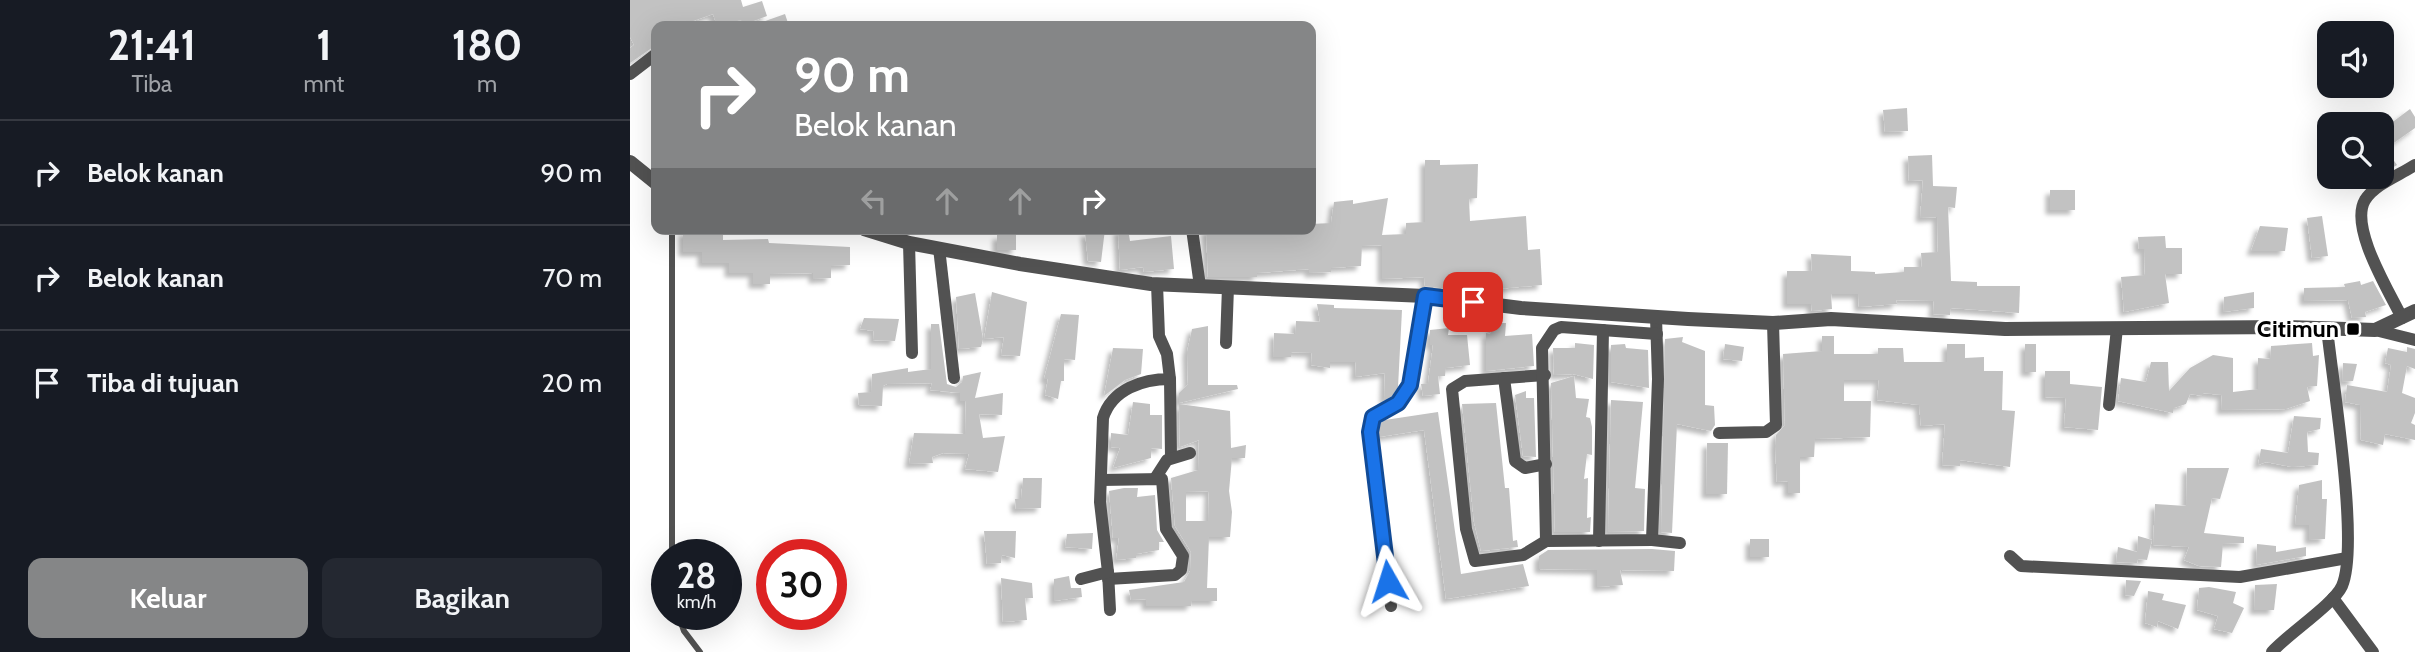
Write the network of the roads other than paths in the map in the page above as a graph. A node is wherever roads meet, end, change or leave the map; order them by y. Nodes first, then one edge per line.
1 (651, 58) edge
2 (630, 75) edge
3 (630, 162) edge
4 (2415, 165) edge
5 (651, 179) edge
6 (672, 235) edge
7 (883, 235) edge
8 (1193, 235) edge
9 (909, 243) junction
10 (939, 248) junction
11 (1157, 284) junction
12 (1200, 286) junction
13 (1228, 287) junction
14 (1425, 296) junction
15 (2408, 314) edge
16 (1656, 317) junction
17 (1773, 323) junction
18 (2117, 328) junction
19 (2327, 328) junction
20 (1603, 330) junction
21 (2375, 330) junction
22 (1657, 334) junction
23 (2415, 340) edge
24 (1226, 343) dead end
25 (912, 352) dead end
26 (1545, 375) junction
27 (954, 378) dead end
28 (1504, 378) junction
29 (1170, 379) junction
30 (2109, 405) dead end
31 (1719, 433) dead end
32 (1190, 453) dead end
33 (1171, 458) junction
34 (1546, 464) junction
35 (1156, 477) junction
36 (1101, 480) junction
37 (672, 539) edge
38 (1652, 540) junction
39 (1546, 541) junction
40 (1599, 541) junction
41 (1680, 543) dead end
42 (2010, 556) dead end
43 (2347, 558) junction
44 (1108, 576) junction
45 (1081, 579) dead end
46 (2333, 598) junction
47 (1391, 606) dead end
48 (1110, 610) dead end
49 (684, 630) edge
50 (700, 652) edge
51 (2272, 652) edge
52 (2373, 652) edge

1 - 2 street
3 - 5 street
4 - 15 street
6 - 37 lane
7 - 9 street
8 - 12 street
9 - 10 street
9 - 25 street
10 - 11 street
10 - 27 street
11 - 12 street
11 - 29 street
12 - 13 street
13 - 14 street
13 - 24 street
14 - 16 street
14 - 47 street
15 - 21 street
16 - 17 street
16 - 22 street
17 - 18 street
17 - 31 street
18 - 19 street
18 - 30 street
19 - 21 street
19 - 43 street
20 - 22 street
20 - 26 street
20 - 40 street
21 - 23 street
22 - 38 street
26 - 28 street
26 - 34 street
28 - 34 street
28 - 39 street
29 - 33 street
29 - 36 street
32 - 33 street
33 - 35 street
34 - 39 street
35 - 36 street
35 - 44 street
36 - 44 street
38 - 40 street
38 - 41 street
39 - 40 street
42 - 43 street
43 - 46 street
44 - 45 street
44 - 48 street
46 - 51 street
46 - 52 street
49 - 50 lane

